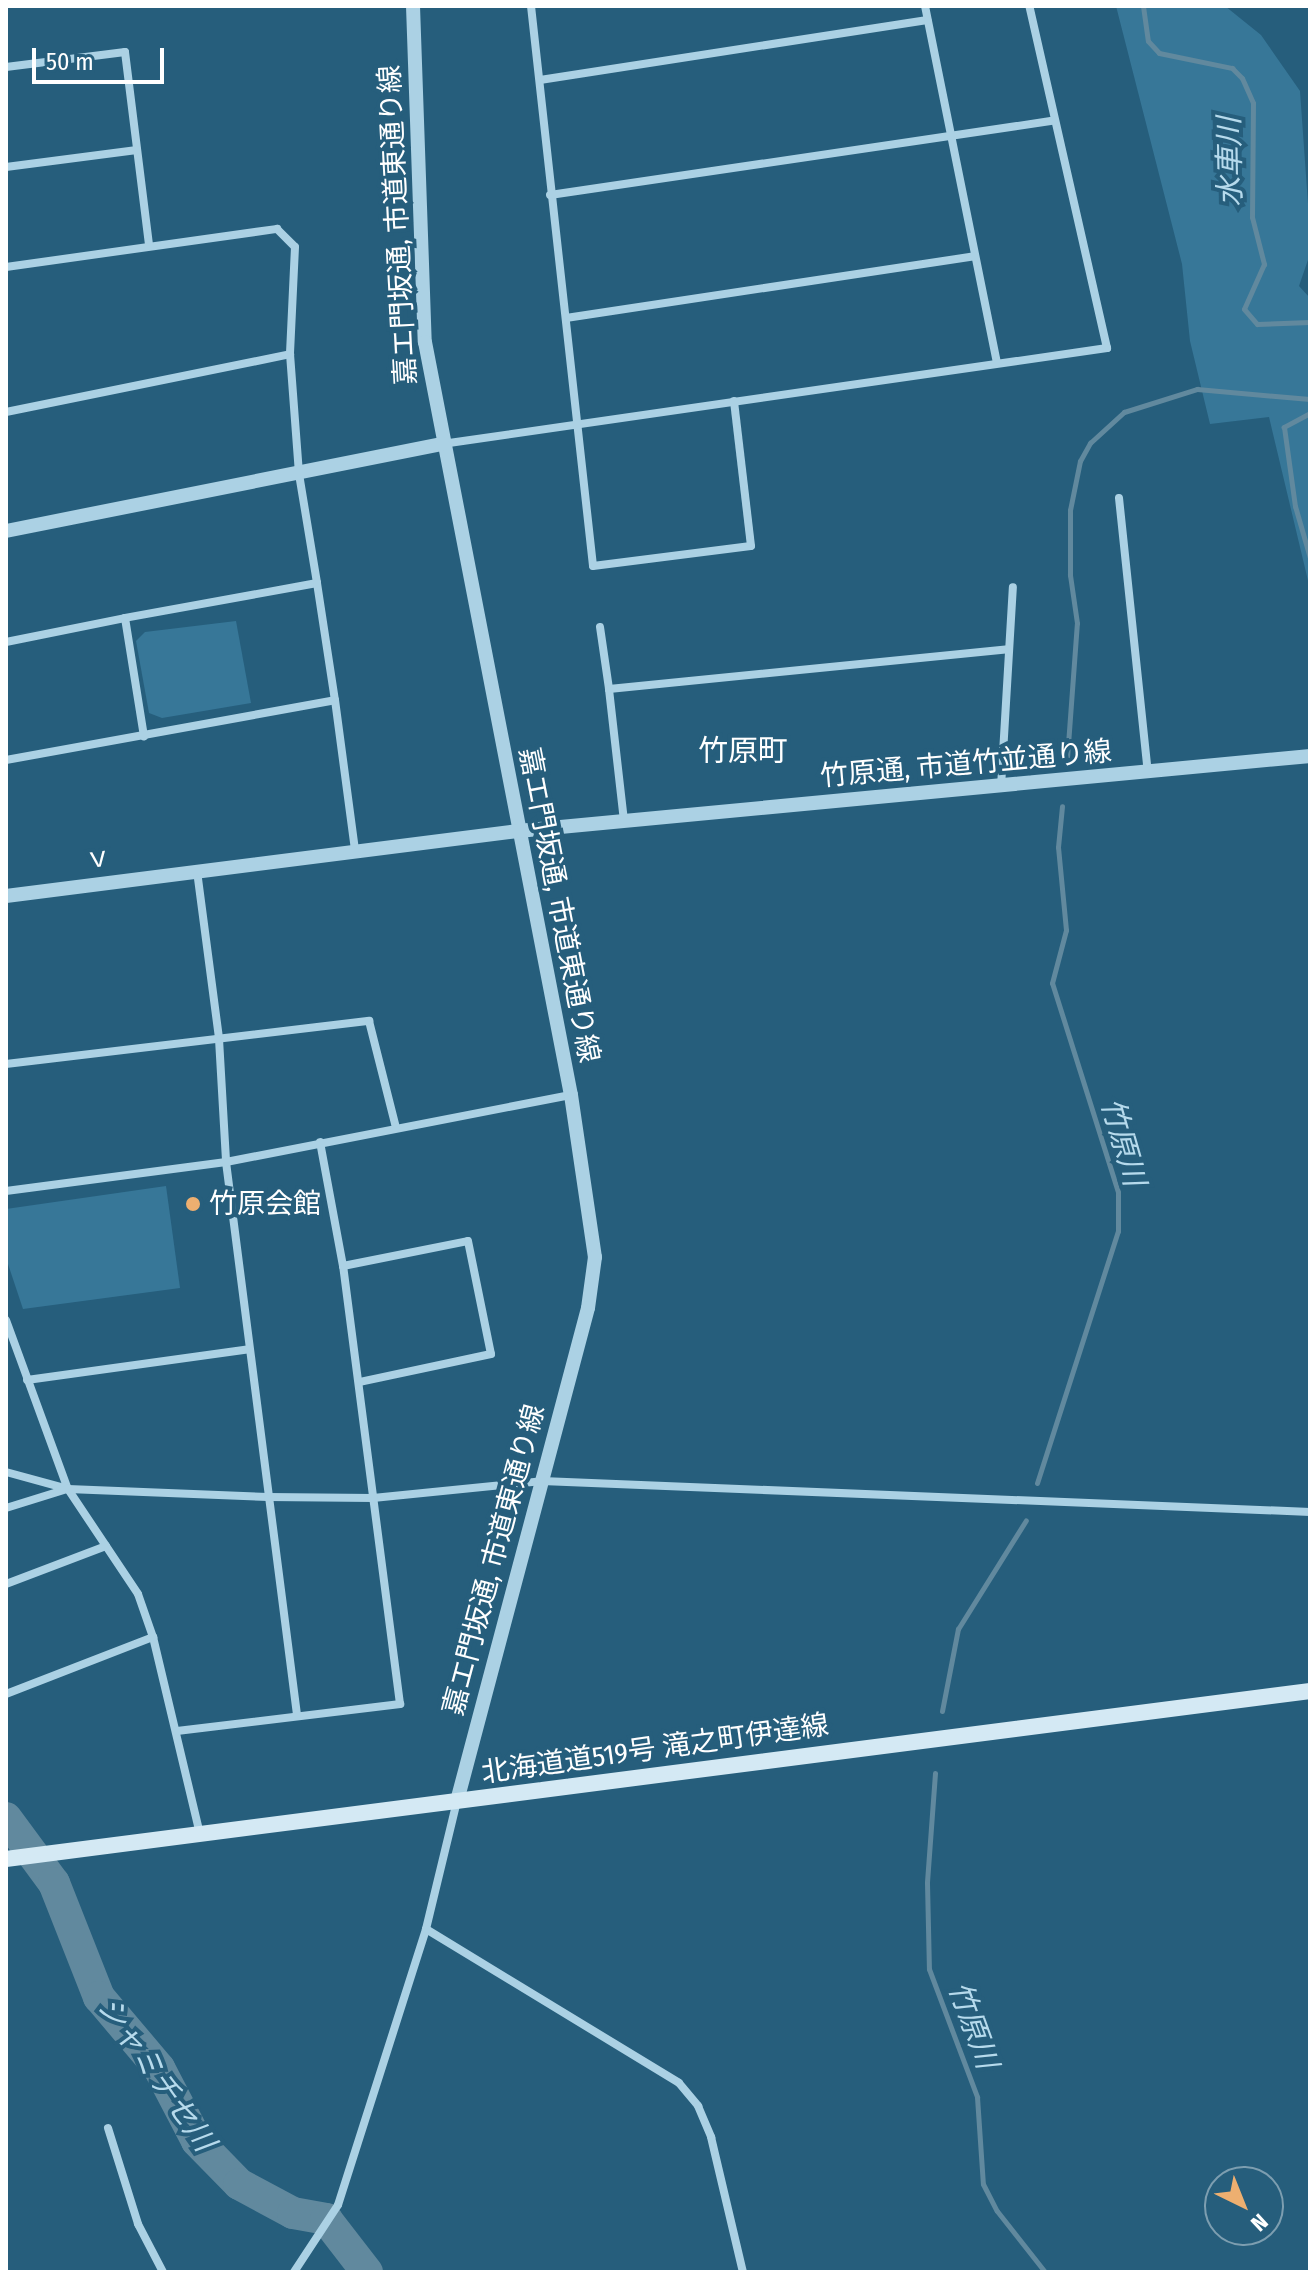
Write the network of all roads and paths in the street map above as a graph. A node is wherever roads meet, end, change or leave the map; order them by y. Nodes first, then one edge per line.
1 (413, 6) edge
2 (531, 6) edge
3 (925, 6) edge
4 (1029, 6) edge
5 (927, 20) junction
6 (6, 67) edge
7 (540, 80) junction
8 (1051, 121) junction
9 (951, 136) junction
10 (137, 150) junction
11 (6, 167) edge
12 (550, 195) junction
13 (149, 244) junction
14 (974, 256) junction
15 (6, 267) edge
16 (566, 318) junction
17 (290, 354) junction
18 (997, 363) junction
19 (734, 401) junction
20 (6, 412) edge
21 (579, 425) junction
22 (442, 444) junction
23 (299, 474) junction
24 (1119, 498) dead end
25 (6, 531) edge
26 (317, 583) junction
27 (1013, 587) dead end
28 (125, 618) junction
29 (600, 627) dead end
30 (6, 642) edge
31 (1008, 649) junction
32 (609, 689) junction
33 (335, 700) junction
34 (144, 736) junction
35 (1310, 756) edge
36 (6, 760) edge
37 (1148, 772) junction
38 (1001, 787) junction
39 (624, 821) junction
40 (518, 831) junction
41 (355, 850) junction
42 (197, 871) junction
43 (6, 896) edge
44 (219, 1039) junction
45 (6, 1064) edge
46 (571, 1095) junction
47 (396, 1128) junction
48 (320, 1142) junction
49 (226, 1162) junction
50 (6, 1191) edge
51 (343, 1266) junction
52 (6, 1320) edge
53 (249, 1349) junction
54 (27, 1380) junction
55 (359, 1382) junction
56 (6, 1472) edge
57 (542, 1481) junction
58 (68, 1489) junction
59 (268, 1497) junction
60 (373, 1498) junction
61 (6, 1508) edge
62 (1310, 1512) edge
63 (106, 1546) junction
64 (6, 1584) edge
65 (153, 1637) junction
66 (1310, 1691) edge
67 (6, 1694) edge
68 (297, 1715) junction
69 (177, 1731) junction
70 (457, 1801) junction
71 (200, 1836) junction
72 (6, 1859) edge
73 (426, 1929) junction
74 (108, 2128) dead end
75 (163, 2272) edge
76 (294, 2272) edge
77 (743, 2272) edge

1 - 22 street, 嘉エ門坂通, 市道東通り線
2 - 7 street
3 - 5 street
4 - 8 street
5 - 7 street
5 - 9 street
6 - 10 street
7 - 12 street
8 - 9 street
8 - 18 street
9 - 12 street
9 - 14 street
10 - 11 street
10 - 13 street
12 - 16 street
13 - 15 street
13 - 17 street
14 - 16 street
14 - 18 street
16 - 21 street
17 - 20 street
17 - 23 street
18 - 19 street
19 - 21 street
19 - 21 street
21 - 22 street
22 - 23 street
22 - 40 street, 嘉エ門坂通, 市道東通り線
23 - 25 street
23 - 26 street
24 - 37 street
26 - 28 street
26 - 33 street
27 - 31 street
28 - 30 street
28 - 34 street
29 - 32 street
31 - 32 street
31 - 38 street
32 - 39 street
33 - 34 street
33 - 41 street
34 - 36 street
35 - 37 street, 竹原通, 市道竹並通り線
37 - 38 street, 竹原通, 市道竹並通り線
38 - 39 street, 竹原通, 市道竹並通り線
39 - 40 street, 竹原通, 市道竹並通り線
40 - 41 street, 竹原通, 市道竹並通り線
40 - 46 street, 嘉エ門坂通, 市道東通り線
41 - 42 street, 竹原通, 市道竹並通り線
42 - 43 street, ｖ
42 - 44 street
44 - 45 street
44 - 47 street
44 - 49 street
46 - 47 street
46 - 57 street, 嘉エ門坂通, 市道東通り線
47 - 48 street
48 - 49 street
48 - 51 street
49 - 50 street
49 - 53 street
51 - 55 street
51 - 55 street
52 - 54 street
53 - 54 street
53 - 59 street
54 - 58 street
55 - 60 street
56 - 58 street
57 - 60 street
57 - 62 street
57 - 70 street, 嘉エ門坂通, 市道東通り線
58 - 59 street
58 - 61 street
58 - 63 street
59 - 60 street
59 - 68 street
60 - 68 street
63 - 64 street
63 - 65 street
65 - 67 street
65 - 69 street
66 - 70 main road, 北海道道519号 滝之町伊達線
68 - 69 street
69 - 71 street
70 - 71 main road, 北海道道519号 滝之町伊達線
70 - 73 street
71 - 72 main road, 北海道道519号 滝之町伊達線
73 - 76 street
73 - 77 street
74 - 75 street

